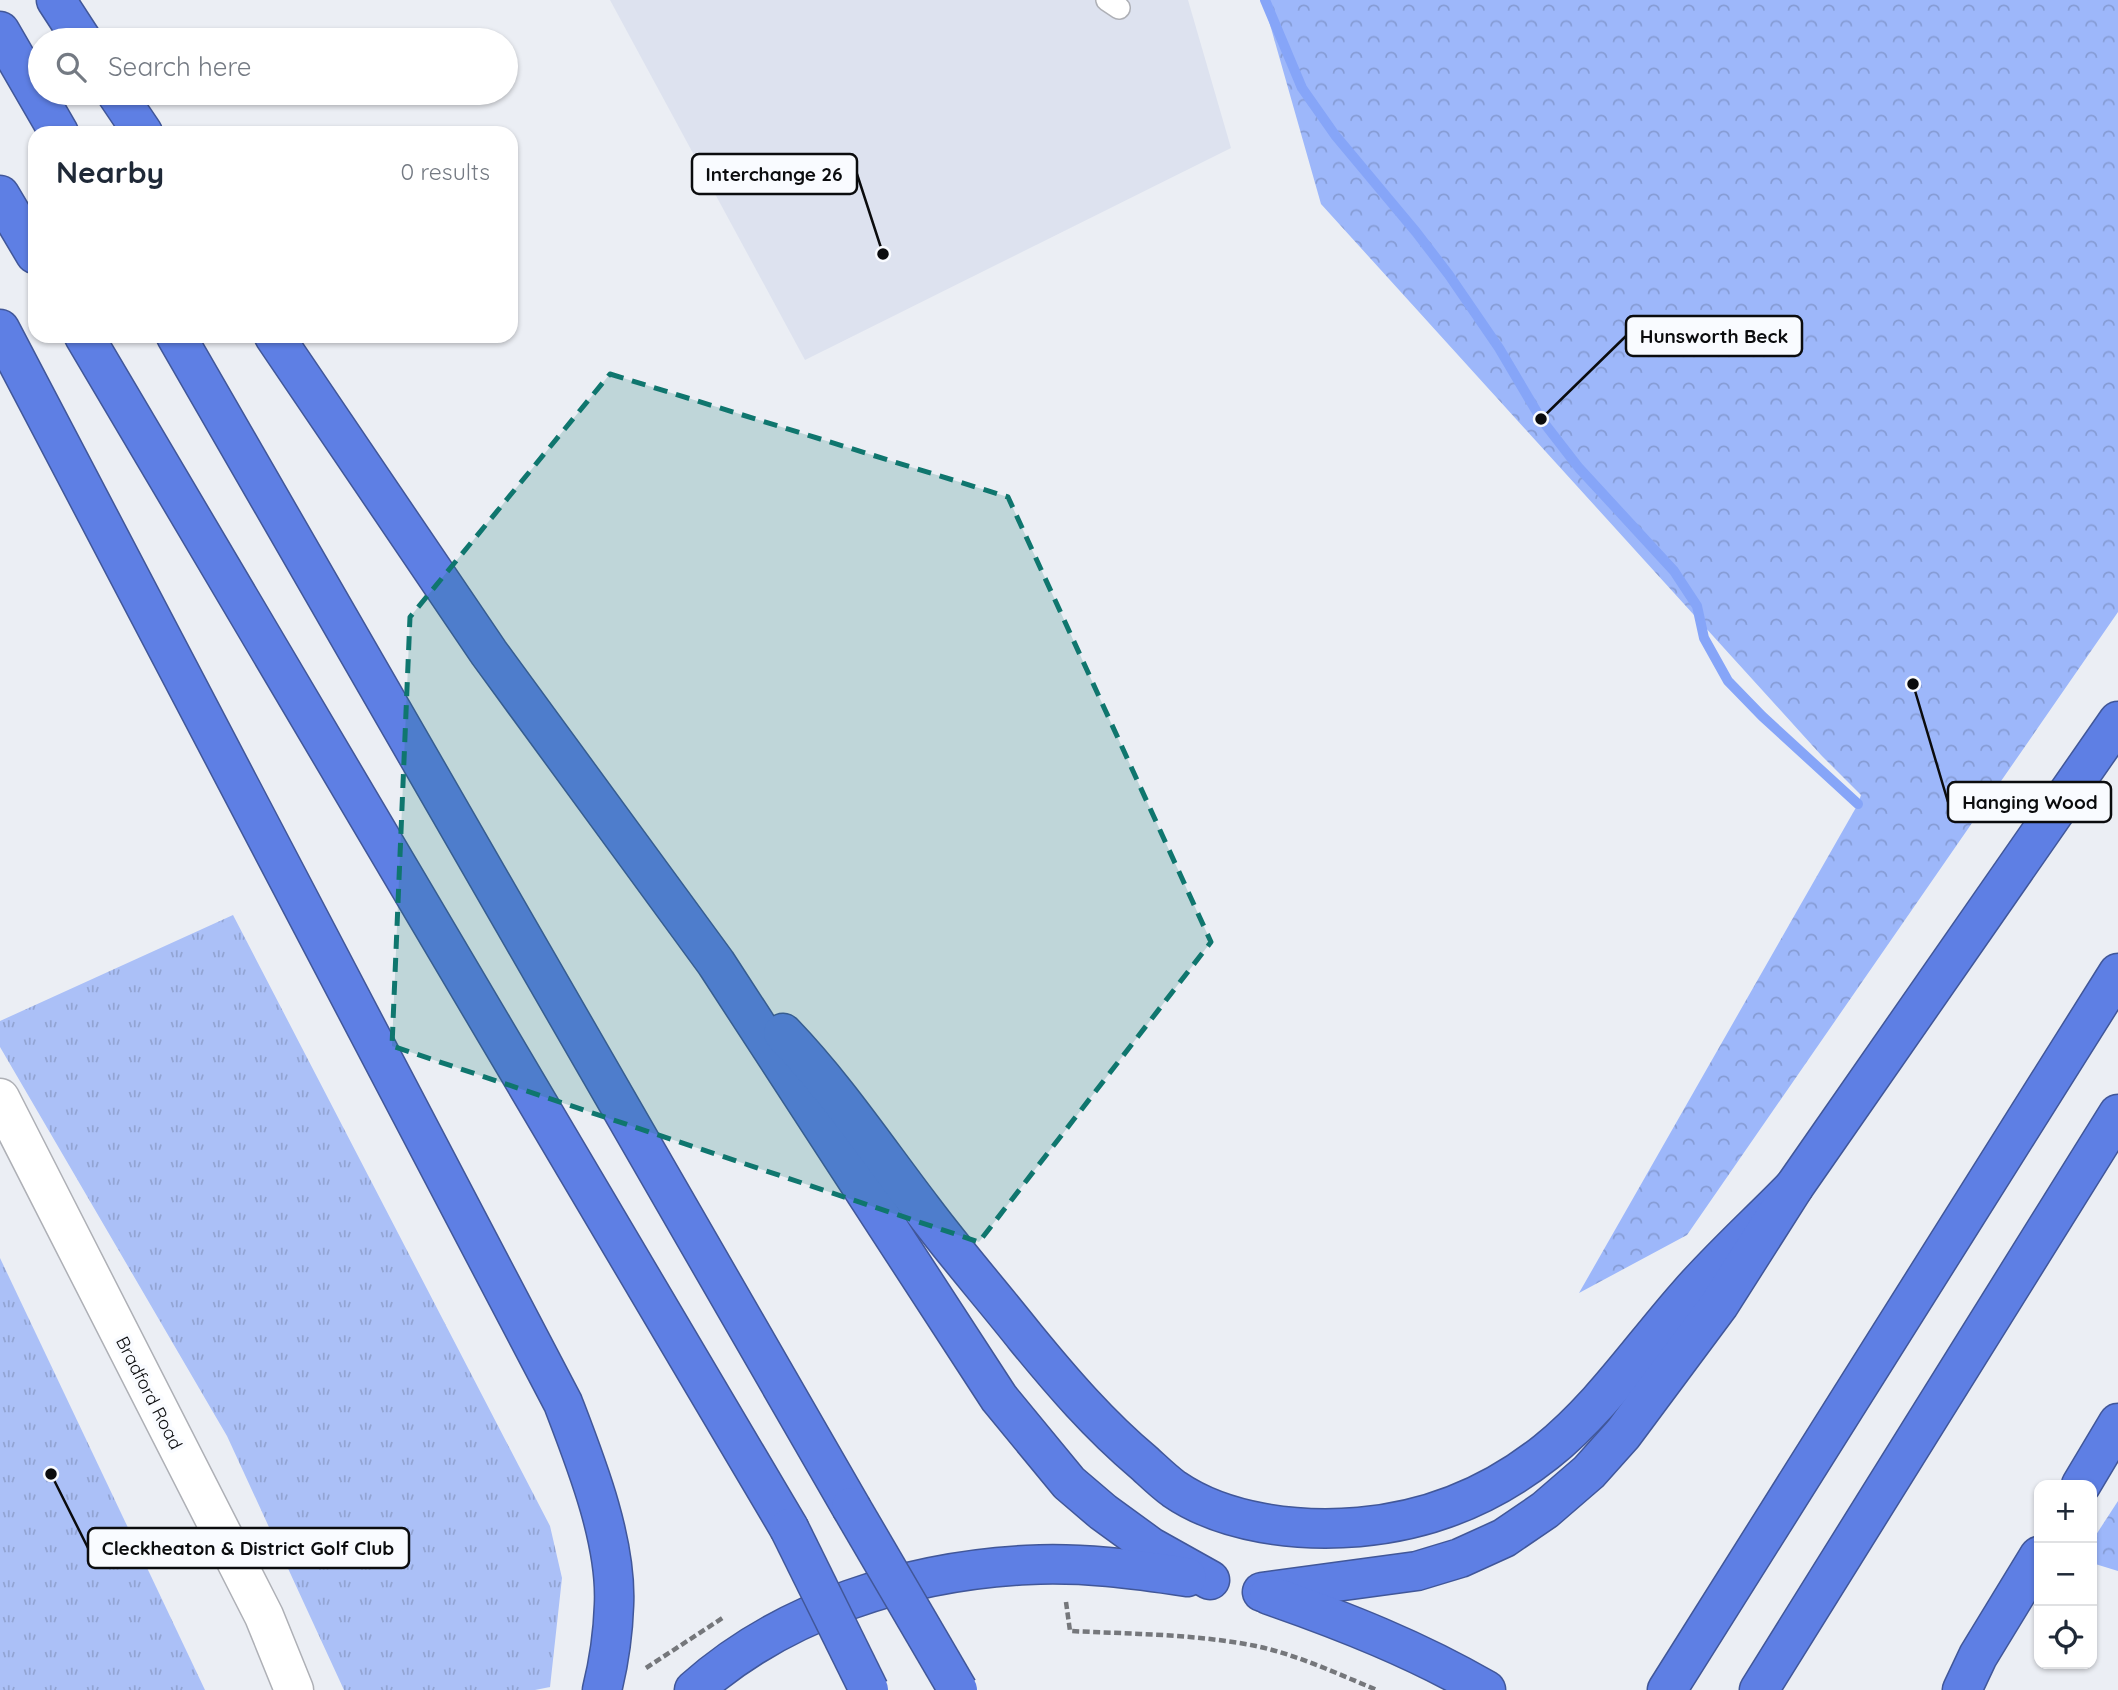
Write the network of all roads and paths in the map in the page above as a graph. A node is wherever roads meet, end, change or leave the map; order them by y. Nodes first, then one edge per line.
1 (56, 0) edge
2 (74, 28) edge
3 (0, 31) edge
4 (28, 79) edge
5 (43, 105) edge
6 (124, 105) edge
7 (55, 126) edge
8 (137, 126) edge
9 (0, 195) edge
10 (28, 242) edge
11 (0, 329) edge
12 (87, 343) edge
13 (180, 343) edge
14 (279, 343) edge
15 (2118, 721) edge
16 (716, 963) junction
17 (2118, 973) edge
18 (1, 1102) edge
19 (2118, 1114) edge
20 (1794, 1187) junction
21 (2118, 1423) edge
22 (2084, 1480) edge
23 (2034, 1564) edge
24 (1210, 1580) junction
25 (1262, 1592) junction
26 (1667, 1689) edge
27 (294, 1690) edge
28 (602, 1690) edge
29 (694, 1690) edge
30 (869, 1690) edge
31 (958, 1690) edge
32 (1486, 1690) edge
33 (1759, 1690) edge
34 (1962, 1690) edge

1 - 2 highway
3 - 4 highway
5 - 7 highway
6 - 8 highway
9 - 10 highway
11 - 28 highway
12 - 30 highway, bridge
13 - 31 highway, bridge
14 - 16 highway
15 - 20 highway
16 - 20 highway
16 - 24 highway
17 - 26 highway
18 - 27 street, Bradford Road
19 - 33 highway
20 - 25 highway
21 - 22 highway
23 - 34 highway
24 - 25 highway
24 - 29 highway
25 - 32 highway

